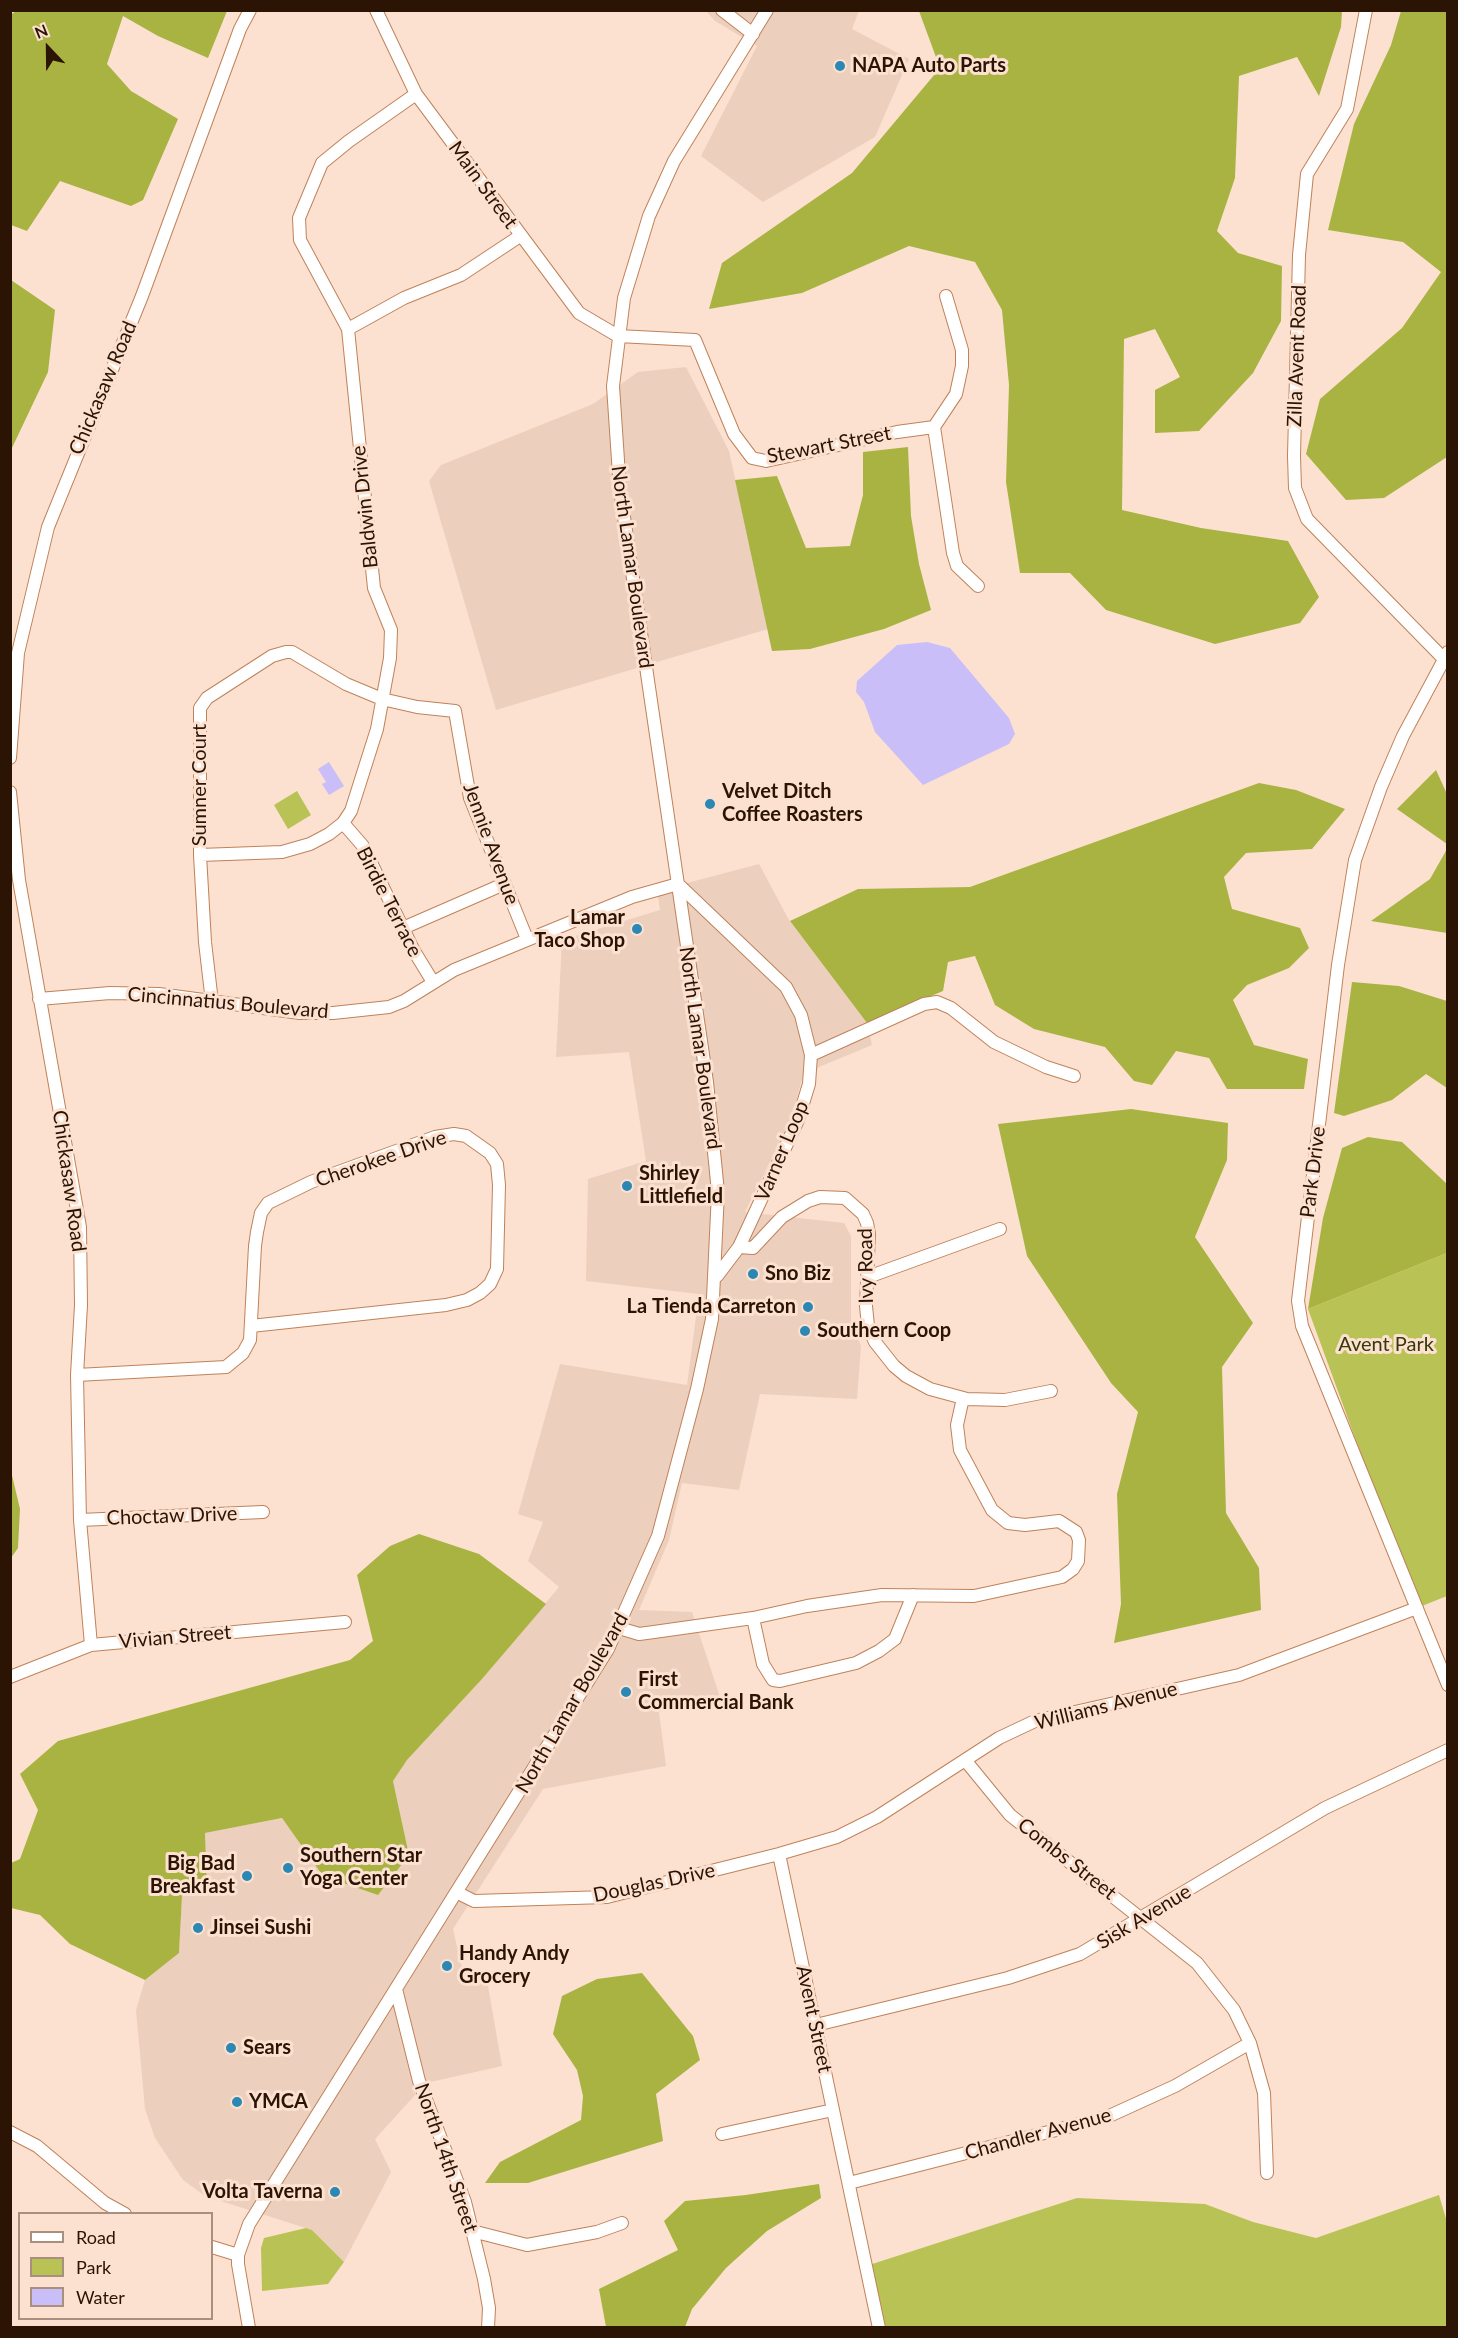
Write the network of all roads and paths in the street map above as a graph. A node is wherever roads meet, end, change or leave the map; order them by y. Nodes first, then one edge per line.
1 (242, 10) edge
2 (250, 10) edge
3 (376, 10) edge
4 (722, 10) edge
5 (767, 10) edge
6 (1366, 10) edge
7 (240, 29) junction
8 (753, 34) junction
9 (416, 94) junction
10 (520, 236) junction
11 (946, 296) dead end
12 (348, 329) junction
13 (618, 336) junction
14 (934, 428) junction
15 (978, 586) dead end
16 (1445, 655) edge
17 (382, 699) junction
18 (455, 711) joint
19 (10, 758) edge
20 (10, 792) edge
21 (343, 824) junction
22 (200, 855) junction
23 (504, 884) junction
24 (678, 884) junction
25 (403, 928) junction
26 (527, 939) junction
27 (434, 982) junction
28 (39, 999) junction
29 (212, 1002) junction
30 (812, 1055) junction
31 (1074, 1076) dead end
32 (1000, 1229) dead end
33 (738, 1247) junction
34 (716, 1277) junction
35 (868, 1277) junction
36 (251, 1326) junction
37 (77, 1375) junction
38 (1051, 1391) dead end
39 (963, 1398) junction
40 (263, 1512) dead end
41 (80, 1520) junction
42 (914, 1595) junction
43 (1417, 1608) junction
44 (753, 1618) junction
45 (345, 1622) dead end
46 (619, 1628) junction
47 (91, 1645) junction
48 (10, 1677) edge
49 (1448, 1685) edge
50 (1448, 1750) edge
51 (965, 1760) junction
52 (779, 1854) junction
53 (458, 1893) junction
54 (1142, 1919) junction
55 (396, 1989) junction
56 (816, 2025) junction
57 (1250, 2043) junction
58 (833, 2110) junction
59 (10, 2132) edge
60 (722, 2134) dead end
61 (1267, 2173) dead end
62 (849, 2183) junction
63 (121, 2212) edge
64 (622, 2223) dead end
65 (472, 2231) junction
66 (213, 2247) edge
67 (238, 2255) junction
68 (249, 2328) edge
69 (488, 2328) edge
70 (879, 2328) edge

1 - 7 street, Chickasaw Road
2 - 7 street, Chickasaw Road
3 - 9 street, Main Street
4 - 8 street
5 - 8 street, North Lamar Boulevard
6 - 16 street, Zilla Avent Road
7 - 19 street, Chickasaw Road
8 - 13 street, North Lamar Boulevard
9 - 10 street, Main Street
9 - 12 street, Baldwin Drive
10 - 12 street
10 - 13 street, Main Street
11 - 14 street
12 - 17 street, Baldwin Drive
13 - 14 street, Stewart Street
13 - 24 street, North Lamar Boulevard
14 - 15 street
16 - 43 street, Park Drive
17 - 18 street, Sumner Court
17 - 21 street, Baldwin Drive
17 - 22 street, Sumner Court
18 - 23 street, Jennie Avenue
20 - 28 street, Chickasaw Road
21 - 22 street
21 - 25 street, Birdie Terrace
22 - 29 street, Sumner Court
23 - 25 street
23 - 26 street, Jennie Avenue
24 - 26 street, Cincinnatius Boulevard
24 - 30 street, Varner Loop
24 - 34 street, North Lamar Boulevard
25 - 27 street, Birdie Terrace
26 - 27 street, Cincinnatius Boulevard
27 - 29 street, Cincinnatius Boulevard
28 - 29 street, Cincinnatius Boulevard
28 - 37 street, Chickasaw Road
30 - 31 street
30 - 33 street, Varner Loop
32 - 35 street
33 - 34 street, Varner Loop
33 - 35 street, Ivy Road
34 - 46 street, North Lamar Boulevard
35 - 39 street, Ivy Road
36 - 36 street, Cherokee Drive
36 - 37 street, Cherokee Drive
37 - 41 street, Chickasaw Road
38 - 39 street, Ivy Road
39 - 42 street
40 - 41 street, Choctaw Drive
41 - 47 street, Chickasaw Road
42 - 44 street
42 - 44 street
43 - 49 street, Park Drive
43 - 51 street, Williams Avenue
44 - 46 street
45 - 47 street, Vivian Street
46 - 53 street, North Lamar Boulevard
47 - 48 street, Vivian Street
50 - 54 street, Sisk Avenue
51 - 52 street, Williams Avenue
51 - 54 street, Combs Street
52 - 53 street, Douglas Drive
52 - 56 street, Avent Street
53 - 55 street, North Lamar Boulevard
54 - 56 street, Sisk Avenue
54 - 57 street, Combs Street
55 - 65 street, North 14th Street
55 - 67 street, North Lamar Boulevard
56 - 58 street, Avent Street
57 - 61 street, Combs Street
57 - 62 street, Chandler Avenue
58 - 60 street
58 - 62 street, Avent Street
59 - 63 street
62 - 70 street, Avent Street
64 - 65 street
65 - 69 street, North 14th Street
66 - 67 street
67 - 68 street, North Lamar Boulevard

